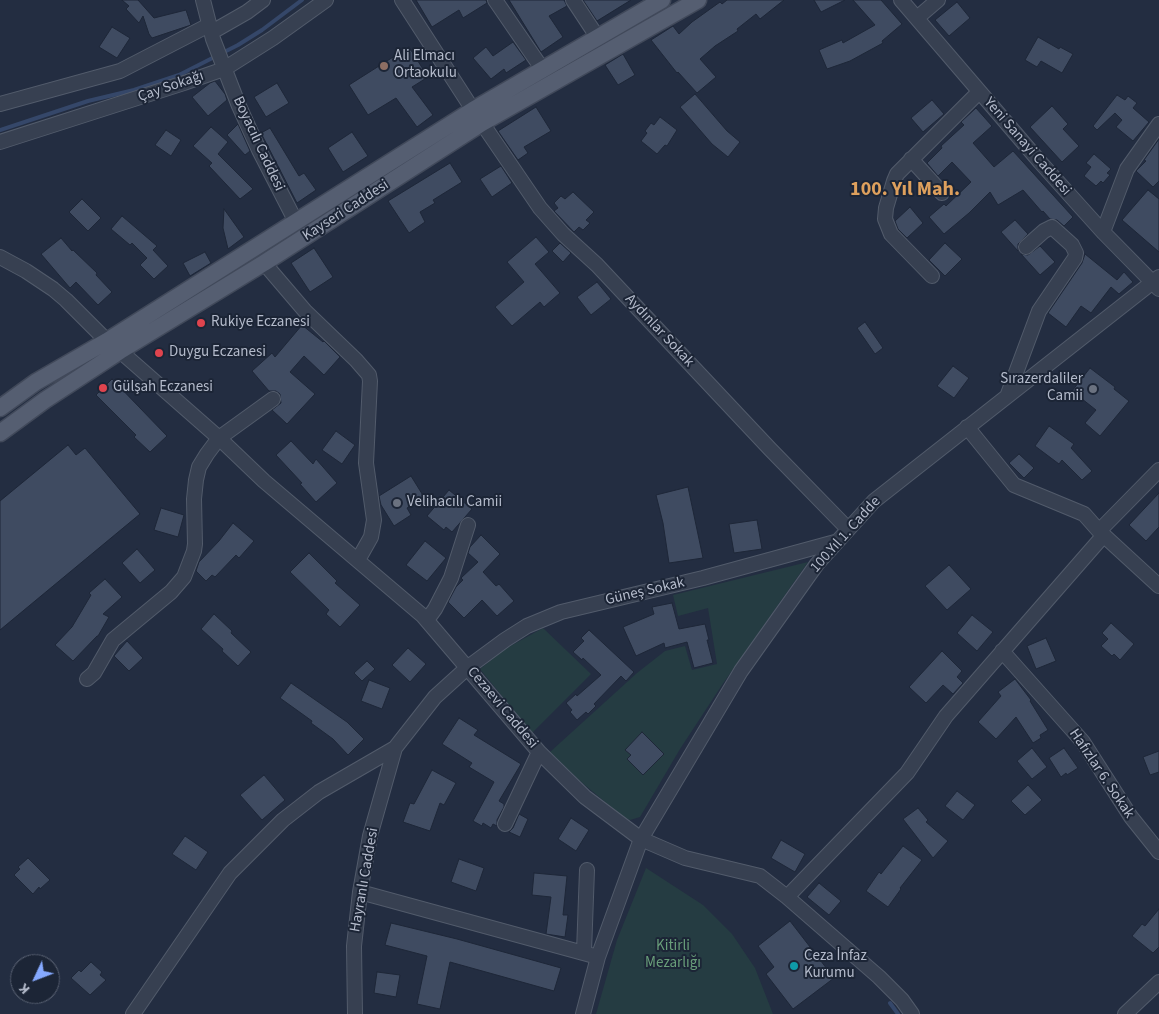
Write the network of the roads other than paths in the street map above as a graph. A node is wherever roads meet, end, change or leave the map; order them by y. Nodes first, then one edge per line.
1 (204, 0) edge
2 (263, 0) edge
3 (326, 0) edge
4 (402, 0) edge
5 (495, 0) edge
6 (573, 0) edge
7 (662, 0) edge
8 (698, 0) edge
9 (901, 0) edge
10 (938, 0) edge
11 (917, 18) junction
12 (211, 32) junction
13 (598, 38) junction
14 (223, 66) junction
15 (542, 70) junction
16 (979, 92) junction
17 (0, 104) edge
18 (477, 117) junction
19 (1159, 124) edge
20 (0, 142) edge
21 (911, 159) junction
22 (942, 193) dead end
23 (296, 222) junction
24 (1103, 232) junction
25 (1026, 247) dead end
26 (0, 257) edge
27 (264, 263) junction
28 (932, 276) dead end
29 (1157, 283) edge
30 (107, 341) junction
31 (120, 351) junction
32 (1008, 394) junction
33 (273, 399) dead end
34 (0, 408) edge
35 (967, 427) junction
36 (0, 433) edge
37 (219, 438) junction
38 (1159, 470) edge
39 (468, 525) dead end
40 (848, 528) junction
41 (1101, 533) junction
42 (835, 542) junction
43 (358, 560) junction
44 (1159, 586) edge
45 (427, 620) junction
46 (1002, 651) junction
47 (467, 668) junction
48 (87, 679) dead end
49 (395, 748) junction
50 (539, 752) junction
51 (505, 824) dead end
52 (641, 839) junction
53 (1159, 852) edge
54 (587, 870) dead end
55 (360, 892) junction
56 (788, 897) junction
57 (584, 952) junction
58 (598, 957) junction
59 (1159, 982) edge
60 (133, 1014) edge
61 (355, 1014) edge
62 (583, 1014) edge
63 (912, 1014) edge
64 (1125, 1014) edge

1 - 12 street
2 - 12 street
3 - 14 street, Çay Sokağı
4 - 18 street, Aydınlar Sokak
5 - 15 street
6 - 13 street
7 - 13 main road, Kayseri Caddesi
8 - 18 main road, Kayseri Caddesi
9 - 11 street, Yeni Sanayi Caddesi
10 - 11 street
11 - 16 street, Yeni Sanayi Caddesi
12 - 14 street, Boyacılı Caddesi
12 - 17 street
13 - 15 main road, Kayseri Caddesi
14 - 20 street, Çay Sokağı
14 - 23 street, Boyacılı Caddesi
15 - 18 main road, Kayseri Caddesi
16 - 21 street
16 - 24 street, Yeni Sanayi Caddesi
18 - 23 main road, Kayseri Caddesi
18 - 27 main road, Kayseri Caddesi
18 - 40 street, Aydınlar Sokak
19 - 24 street
21 - 22 street
21 - 28 street
23 - 30 main road, Kayseri Caddesi
24 - 29 street, Yeni Sanayi Caddesi
25 - 32 street
26 - 30 street
27 - 31 main road, Kayseri Caddesi
27 - 43 street
29 - 32 street, 100.Yıl 1. Cadde
30 - 34 main road, Kayseri Caddesi
31 - 36 main road, Kayseri Caddesi
31 - 37 street, Cezaevi Caddesi
32 - 35 street, 100.Yıl 1. Cadde
33 - 37 street
35 - 40 street, 100.Yıl 1. Cadde
35 - 41 street
37 - 43 street, Cezaevi Caddesi
37 - 48 street
38 - 41 street
39 - 45 street
40 - 42 street, 100.Yıl 1. Cadde
41 - 44 street
41 - 46 street
42 - 47 street, Güneş Sokak
42 - 52 street, 100.Yıl 1. Cadde
43 - 45 street, Cezaevi Caddesi
45 - 47 street, Cezaevi Caddesi
46 - 53 street, Hafızlar 6. Sokak
46 - 56 street
47 - 49 street, Güneş Sokak
47 - 50 street, Cezaevi Caddesi
49 - 55 street, Hayranlı Caddesi
49 - 60 street
50 - 51 street
50 - 52 street, Cezaevi Caddesi
52 - 56 street, Cezaevi Caddesi
52 - 58 street, 100.Yıl 1. Cadde
54 - 57 street
55 - 57 street
55 - 61 street, Hayranlı Caddesi
56 - 63 street, Cezaevi Caddesi
57 - 58 street
58 - 62 street, 100.Yıl 1. Cadde
59 - 64 street

